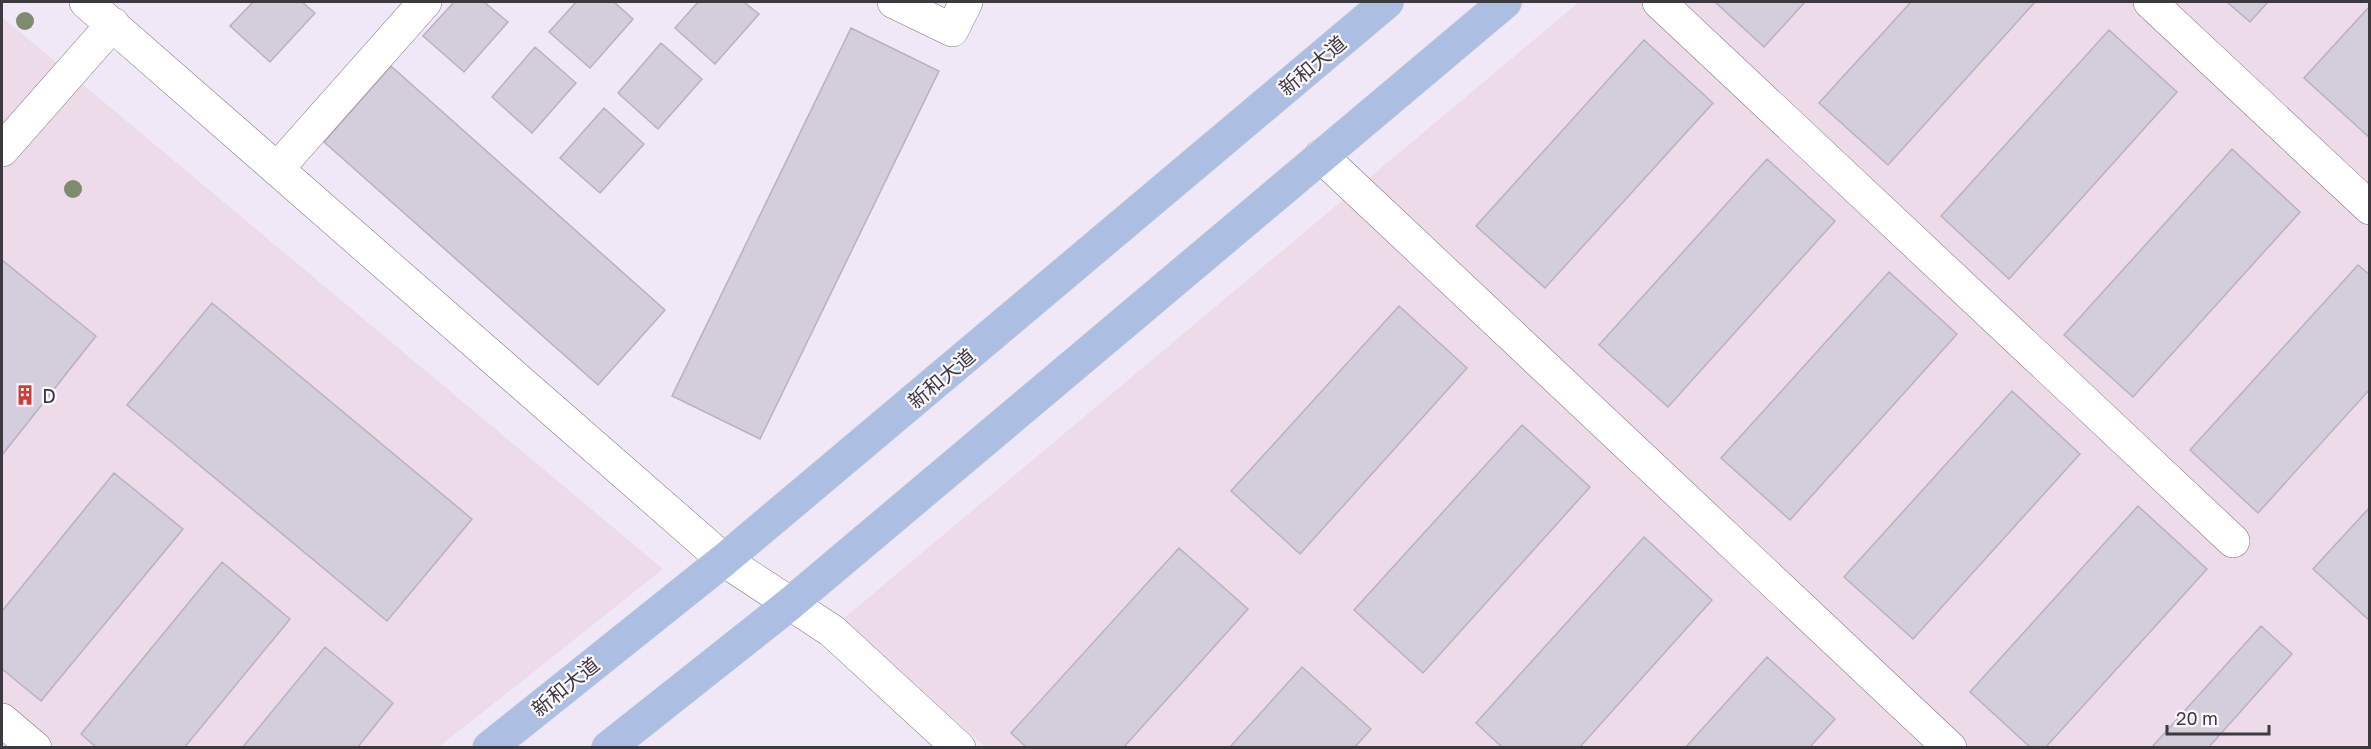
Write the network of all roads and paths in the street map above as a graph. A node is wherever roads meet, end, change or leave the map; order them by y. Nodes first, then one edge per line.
1 (86, 2) edge
2 (425, 2) edge
3 (894, 2) edge
4 (966, 2) edge
5 (1387, 2) edge
6 (1505, 2) edge
7 (1659, 2) edge
8 (2150, 2) edge
9 (112, 24) junction
10 (2, 150) edge
11 (1321, 156) junction
12 (277, 169) junction
13 (2370, 208) edge
14 (2233, 541) dead end
15 (724, 560) junction
16 (790, 603) junction
17 (2, 720) edge
18 (34, 747) edge
19 (489, 747) edge
20 (608, 747) edge
21 (959, 747) edge
22 (1950, 747) edge

1 - 9 street
2 - 12 street
3 - 4 street
5 - 15 main road, 新和大道
6 - 11 main road
7 - 14 street
8 - 13 street
9 - 10 street
9 - 12 street
11 - 16 main road
11 - 22 street
12 - 15 street
15 - 16 street
15 - 19 main road, 新和大道
16 - 20 main road
16 - 21 street
17 - 18 street

